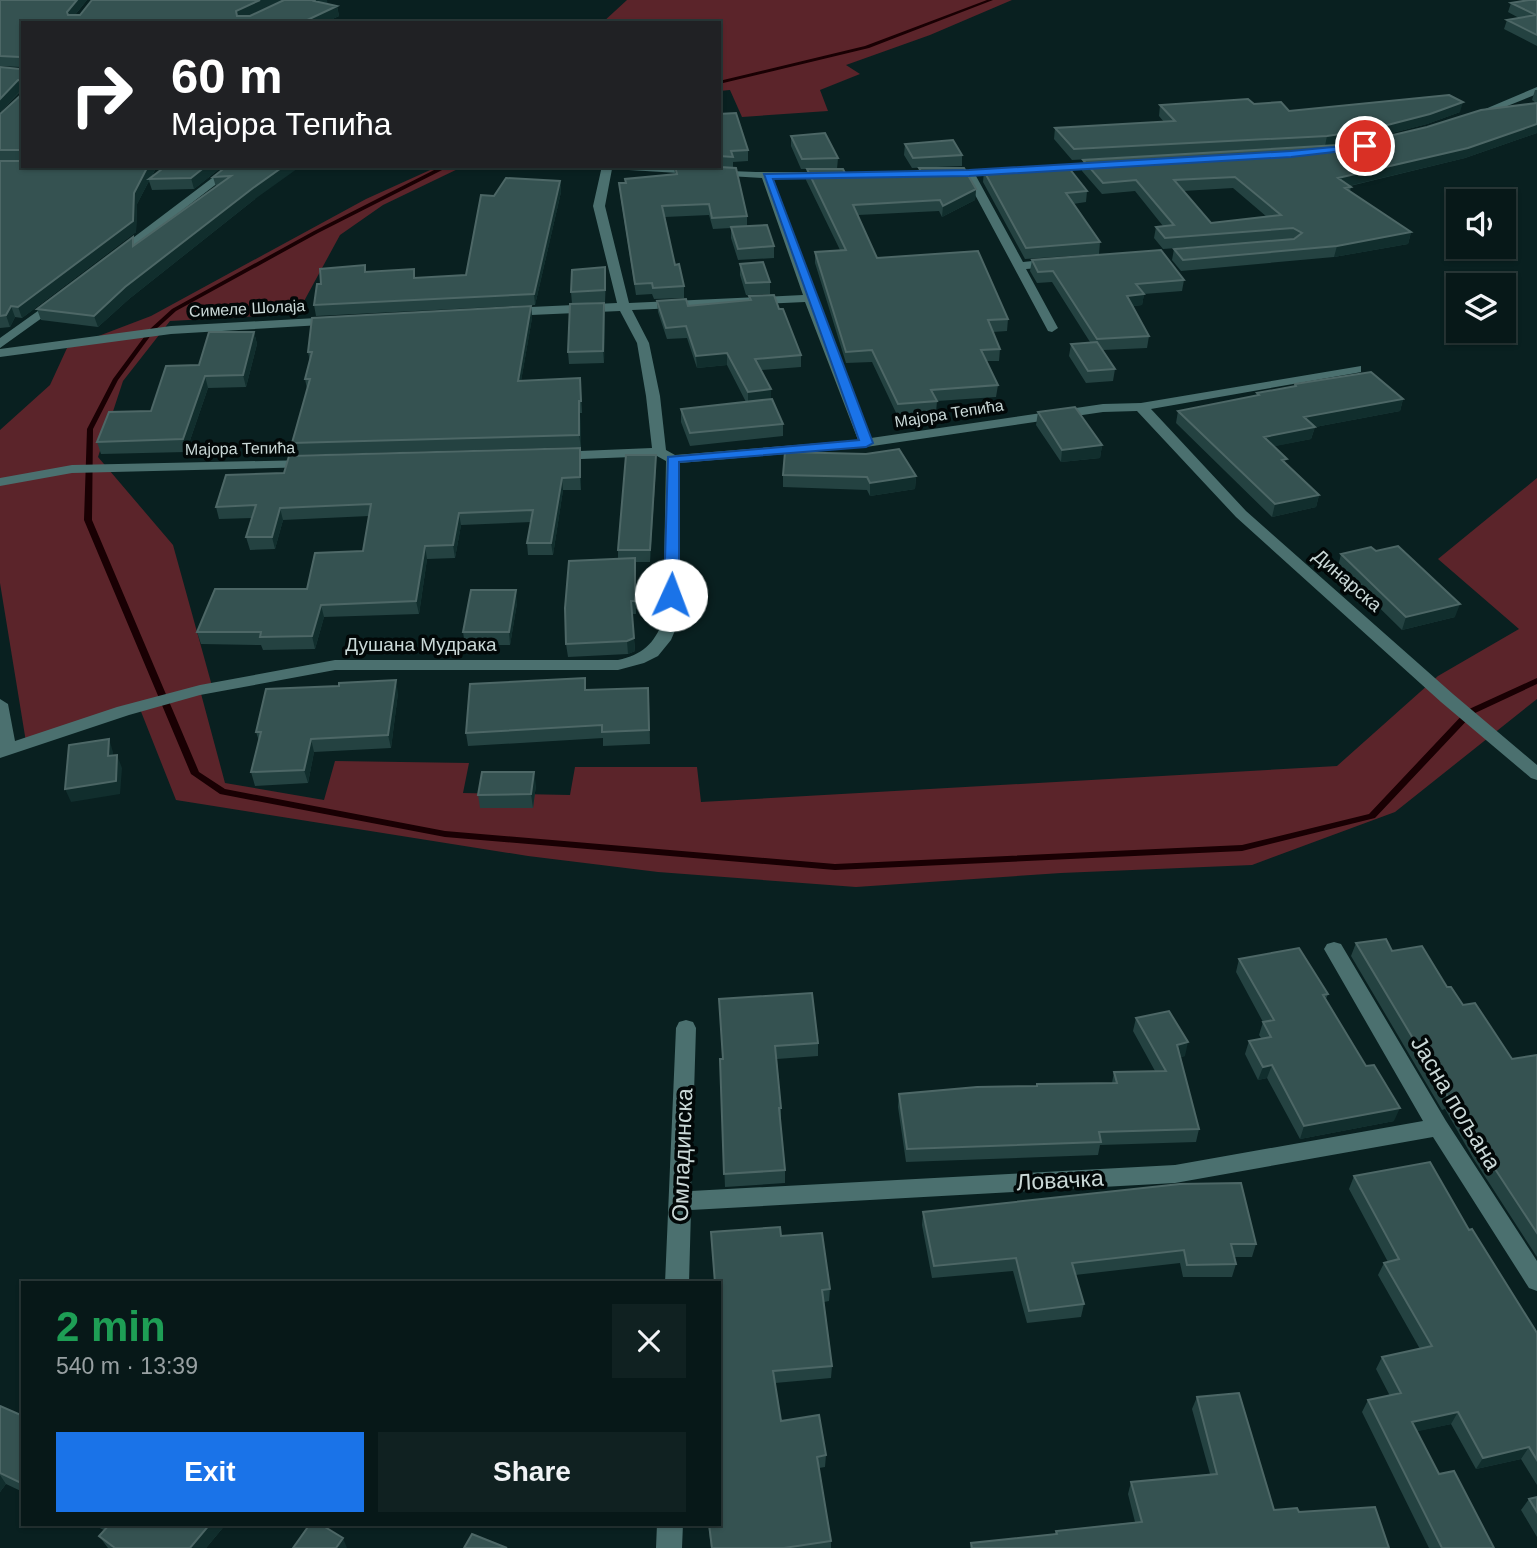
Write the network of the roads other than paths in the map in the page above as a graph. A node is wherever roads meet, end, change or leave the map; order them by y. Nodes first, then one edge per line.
1 (1537, 90) edge
2 (1458, 121) edge
3 (1116, 164) edge
4 (232, 168) edge
5 (608, 168) edge
6 (630, 168) edge
7 (969, 173) junction
8 (915, 174) edge
9 (928, 174) edge
10 (767, 176) junction
11 (107, 263) edge
12 (1061, 263) edge
13 (1021, 266) junction
14 (64, 296) edge
15 (810, 298) junction
16 (624, 306) junction
17 (499, 313) edge
18 (346, 320) edge
19 (1052, 328) dead end
20 (0, 344) edge
21 (0, 353) edge
22 (1356, 369) dead end
23 (1141, 407) junction
24 (866, 443) junction
25 (542, 456) edge
26 (666, 456) junction
27 (329, 463) edge
28 (0, 482) edge
29 (0, 704) edge
30 (4, 750) edge
31 (1537, 774) edge
32 (1334, 949) dead end
33 (686, 1028) dead end
34 (1437, 1127) junction
35 (680, 1201) junction
36 (677, 1281) edge
37 (1537, 1281) edge
38 (670, 1526) edge
39 (669, 1548) edge

1 - 2 street
3 - 7 street
4 - 11 street
5 - 16 street, Душана Мудрака
6 - 10 street
7 - 9 street
7 - 13 street
8 - 10 street
10 - 15 street
12 - 13 street
13 - 19 street
14 - 20 street
15 - 16 street
15 - 24 street
16 - 17 street
16 - 26 street, Душана Мудрака
18 - 21 street, Симеле Шолаја
22 - 23 street, Мајора Тепића
23 - 24 street, Мајора Тепића
23 - 31 street, Динарска
24 - 26 street, Мајора Тепића
25 - 26 street, Мајора Тепића
26 - 30 street, Душана Мудрака
27 - 28 street, Мајора Тепића
29 - 30 street
32 - 34 street, Јасна пољана
33 - 35 street, Омладинска
34 - 35 street, Ловачка
34 - 37 street, Јасна пољана
35 - 36 street, Омладинска
38 - 39 street

